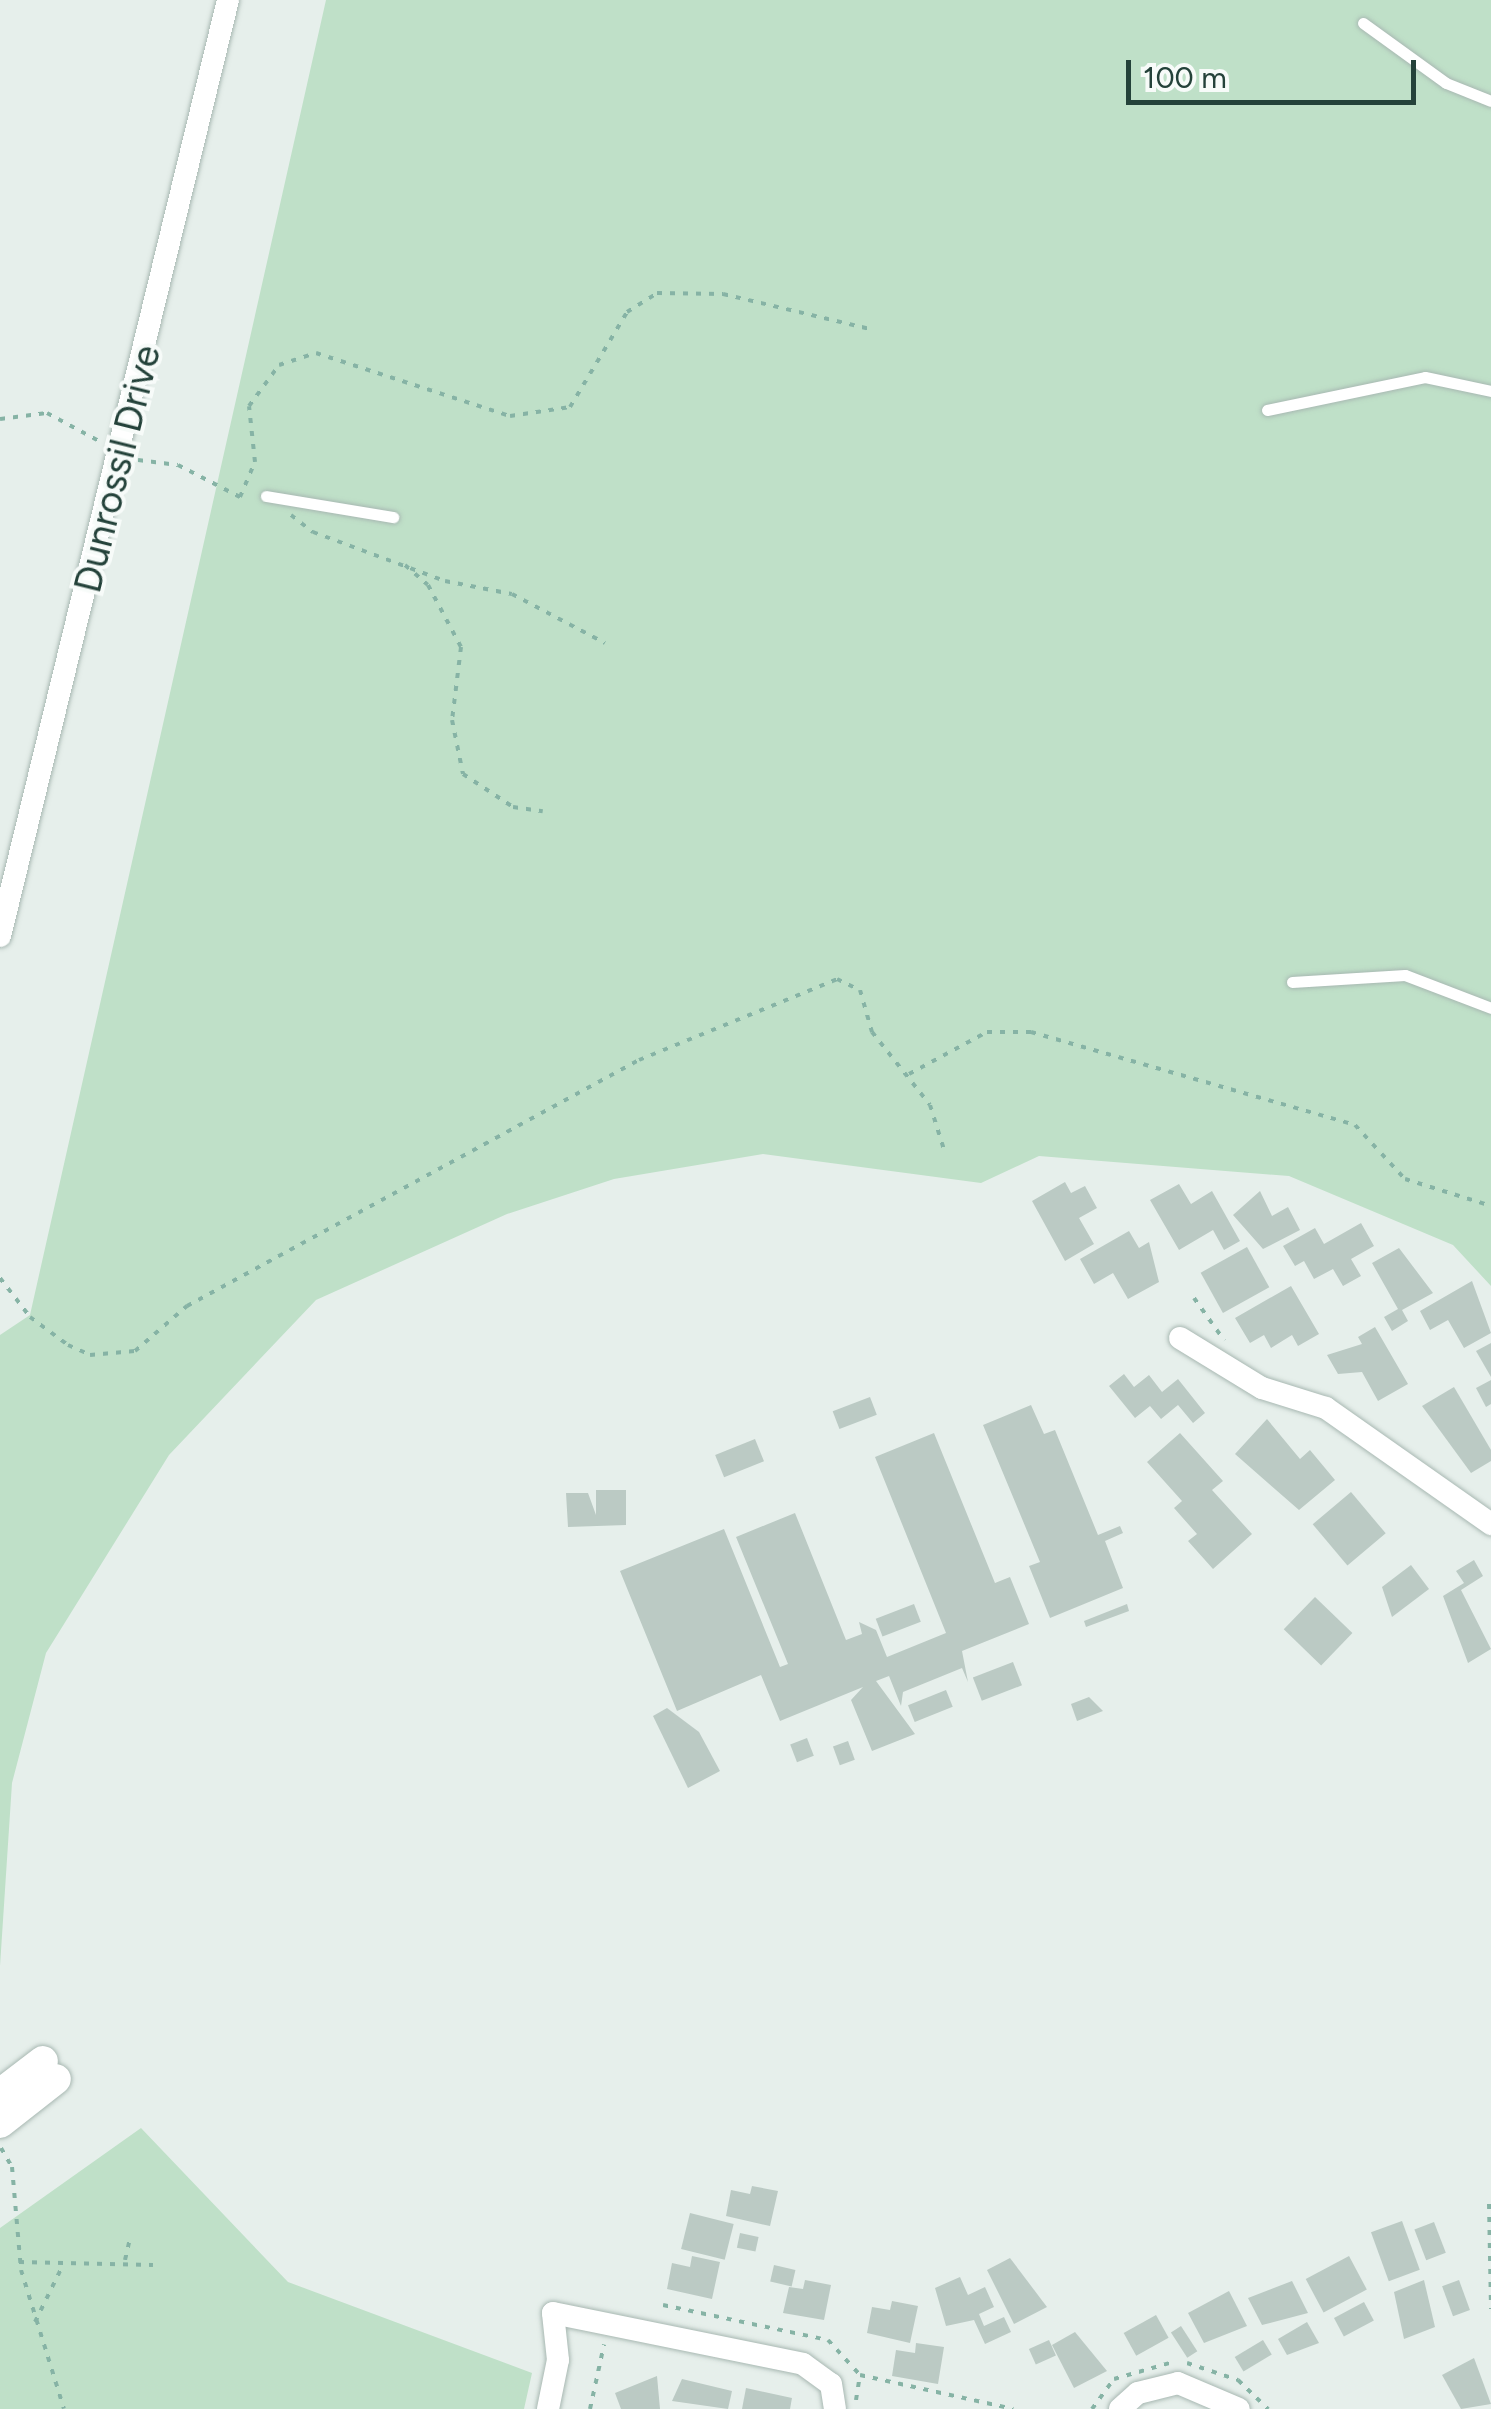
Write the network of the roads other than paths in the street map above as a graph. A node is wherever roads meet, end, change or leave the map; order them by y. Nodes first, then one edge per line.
1 (228, 0) edge
2 (1363, 23) dead end
3 (1491, 101) edge
4 (1491, 391) edge
5 (1267, 410) dead end
6 (266, 496) road end
7 (392, 517) dead end
8 (0, 936) edge
9 (1292, 982) dead end
10 (1491, 1008) edge
11 (1180, 1338) dead end
12 (1491, 1524) edge
13 (0, 2094) edge
14 (0, 2123) edge
15 (548, 2409) edge
16 (834, 2409) edge
17 (1120, 2409) edge
18 (1238, 2409) edge

1 - 8 street, Dunrossil Drive
2 - 3 lane
4 - 5 lane
6 - 7 lane
9 - 10 lane
11 - 12 street
13 - 14 street
15 - 16 street
17 - 18 street

